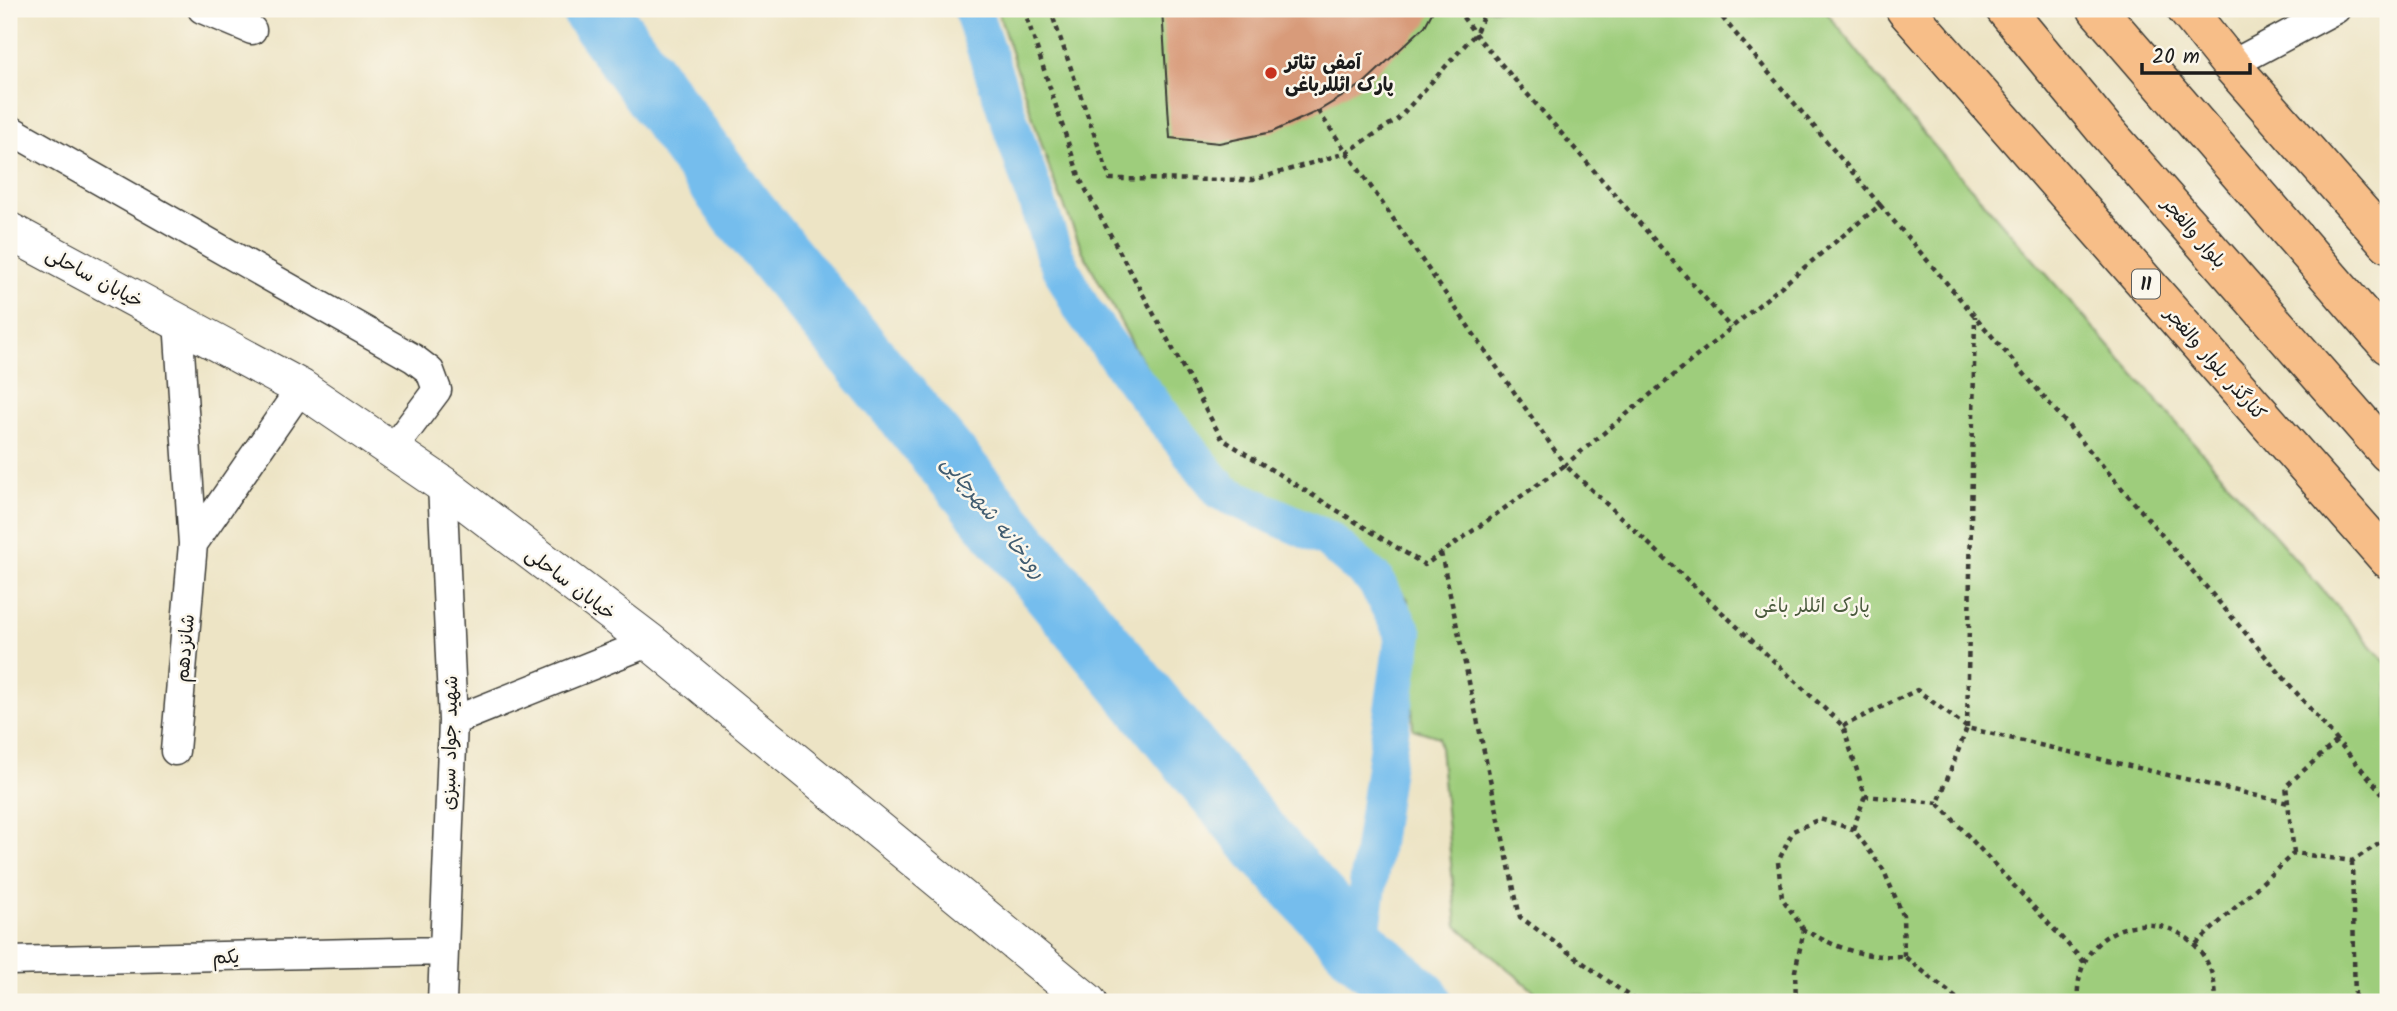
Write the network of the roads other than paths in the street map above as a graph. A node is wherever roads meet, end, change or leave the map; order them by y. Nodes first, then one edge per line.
1 (202, 9) edge
2 (1905, 9) edge
3 (2005, 9) edge
4 (2097, 9) edge
5 (2186, 9) edge
6 (2336, 9) edge
7 (252, 30) dead end
8 (2231, 65) junction
9 (9, 129) edge
10 (9, 231) edge
11 (2388, 243) edge
12 (178, 321) junction
13 (2388, 345) edge
14 (301, 388) junction
15 (392, 450) junction
16 (2388, 453) edge
17 (442, 485) junction
18 (193, 544) junction
19 (2388, 559) edge
20 (650, 642) junction
21 (453, 721) junction
22 (175, 751) dead end
23 (442, 951) junction
24 (9, 961) edge
25 (442, 1002) edge
26 (1088, 1002) edge

1 - 7 street
2 - 19 main road, کنارگذر بلوار والفجر / 11
3 - 16 main road, بلوار والفجر
4 - 13 main road
5 - 8 main road
6 - 8 street
8 - 11 main road
9 - 15 street
10 - 12 street, خیابان ساحلی
12 - 14 street, خیابان ساحلی
12 - 18 street, شانزدهم
14 - 15 street, خیابان ساحلی
14 - 18 street
15 - 17 street, خیابان ساحلی
17 - 20 street, خیابان ساحلی
17 - 21 street, شهید جواد سبزی
18 - 22 street, شانزدهم
20 - 21 street
20 - 26 street, خیابان ساحلی
21 - 23 street, شهید جواد سبزی
23 - 24 street, یکم
23 - 25 street, شهید جواد سبزی

